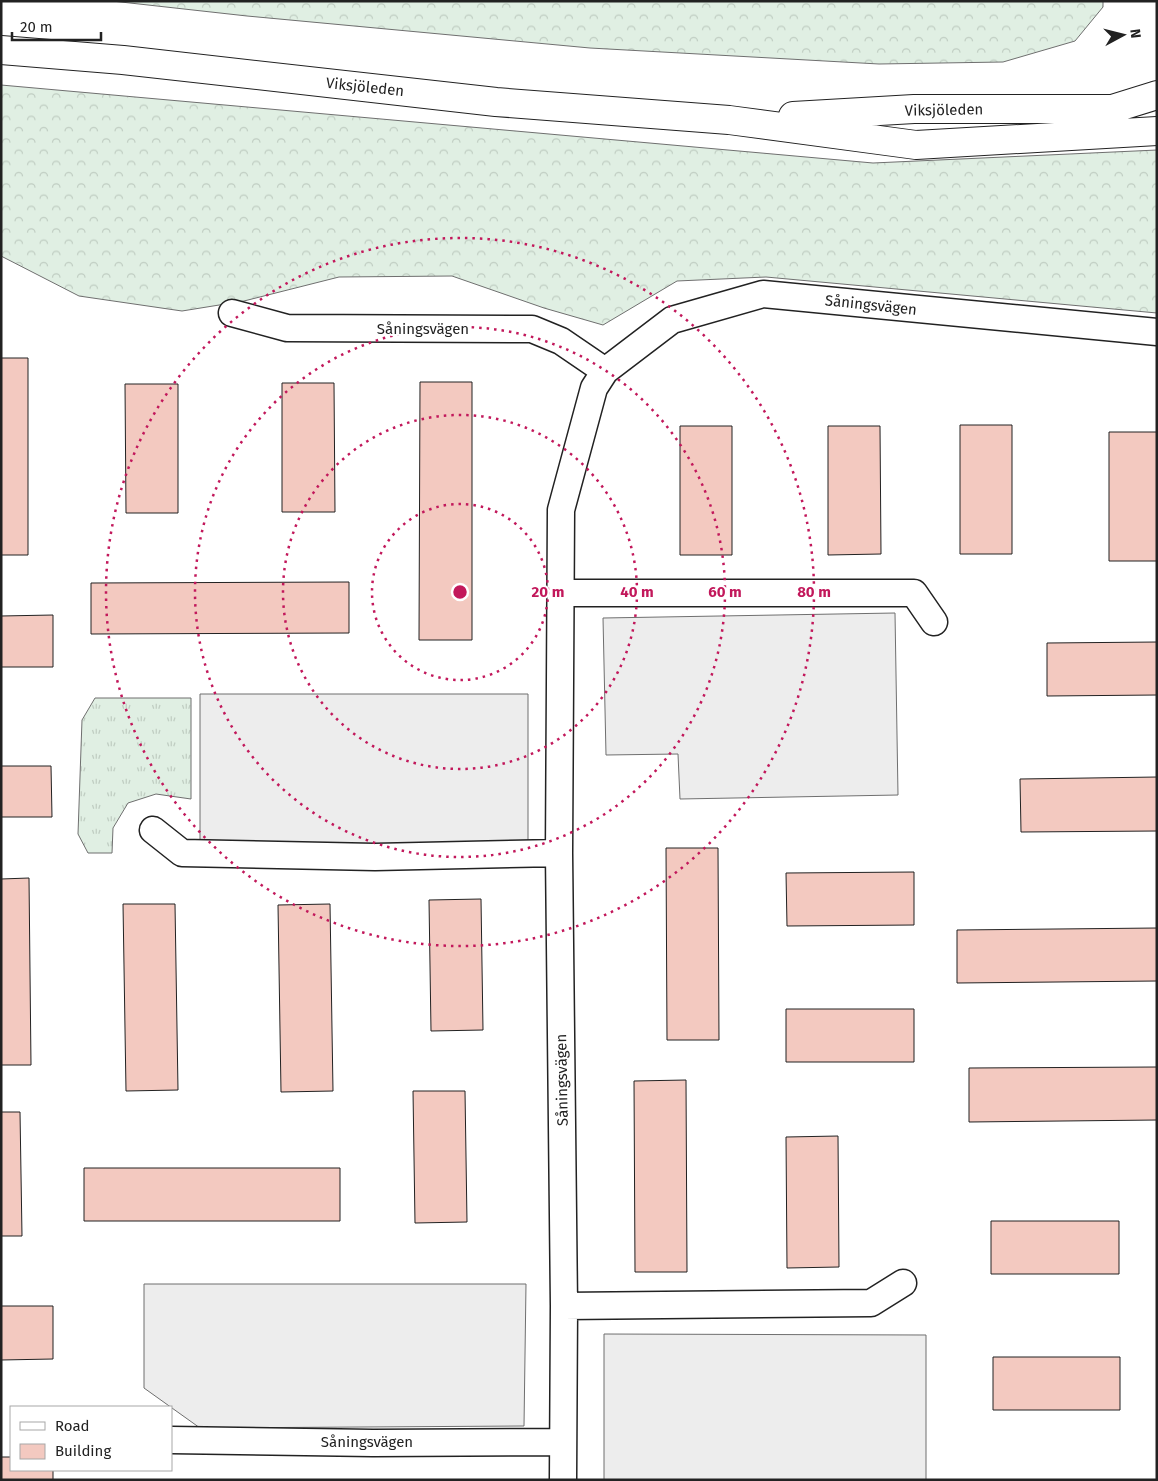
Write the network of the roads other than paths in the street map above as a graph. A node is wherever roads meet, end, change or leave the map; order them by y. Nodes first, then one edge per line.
1 (1, 50) edge
2 (1157, 95) edge
3 (729, 120) junction
4 (1157, 131) edge
5 (232, 313) dead end
6 (1157, 332) edge
7 (605, 371) junction
8 (560, 593) junction
9 (934, 622) dead end
10 (153, 830) dead end
11 (559, 853) junction
12 (903, 1283) dead end
13 (564, 1306) junction
14 (172, 1440) edge
15 (563, 1442) junction
16 (563, 1480) edge

1 - 3 main road, Viksjöleden
2 - 3 main road, Viksjöleden
3 - 4 main road, Viksjöleden
5 - 7 street, Såningsvägen
6 - 7 street, Såningsvägen
7 - 8 street, Såningsvägen
8 - 9 street
8 - 11 street, Såningsvägen
10 - 11 street
11 - 13 street, Såningsvägen
12 - 13 street
13 - 15 street, Såningsvägen
14 - 15 street, Såningsvägen
15 - 16 street, Såningsvägen

